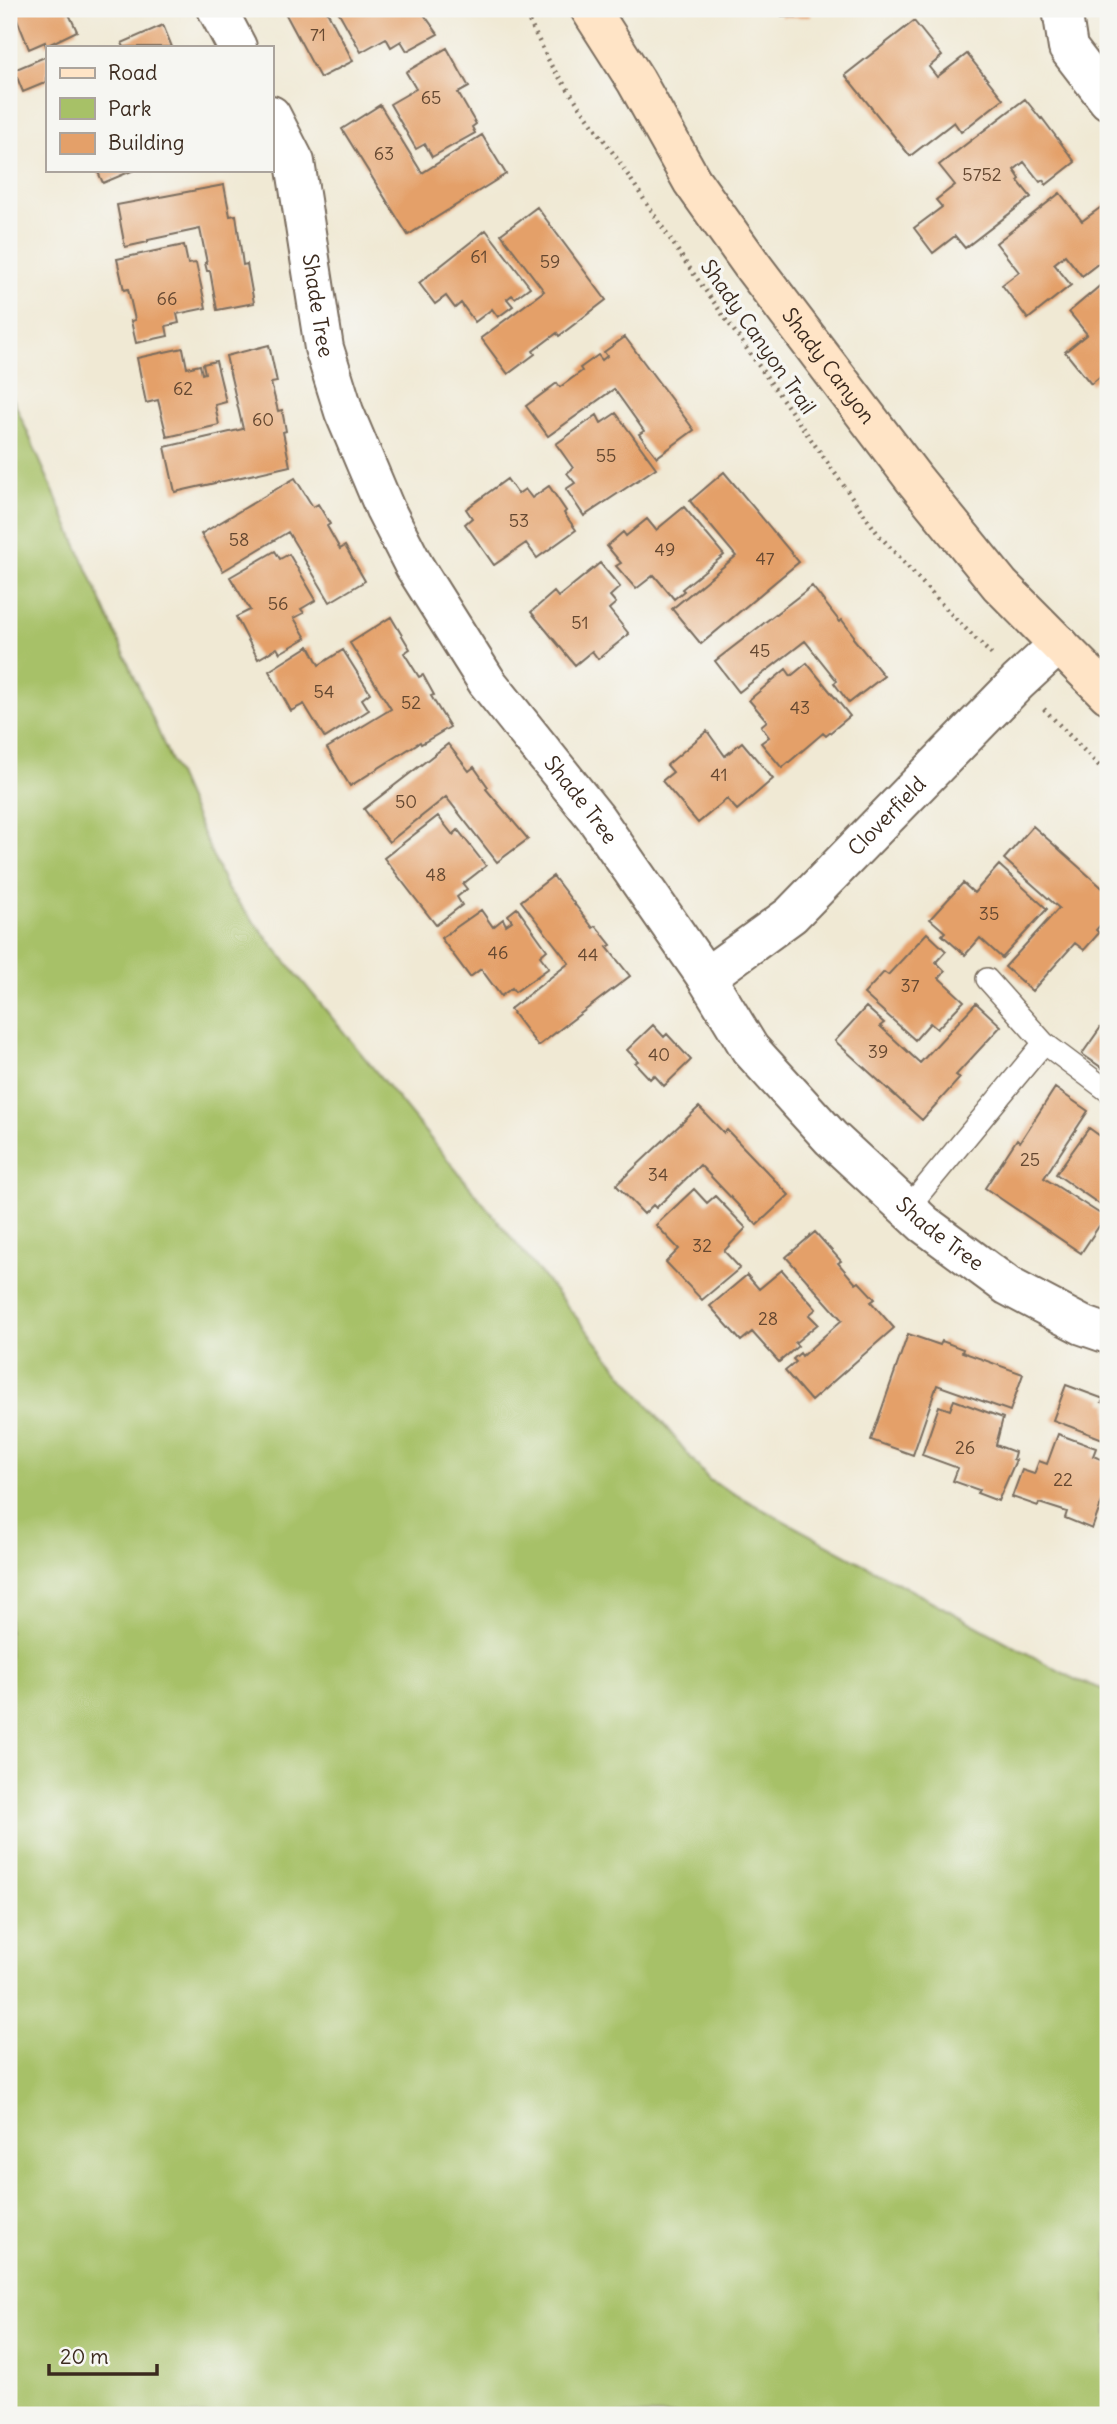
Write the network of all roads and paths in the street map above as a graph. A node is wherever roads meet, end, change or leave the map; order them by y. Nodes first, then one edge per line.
1 (217, 9) edge
2 (523, 9) edge
3 (590, 9) edge
4 (1062, 9) edge
5 (236, 46) edge
6 (1108, 100) edge
7 (273, 119) edge
8 (1059, 643) junction
9 (998, 660) dead end
10 (1108, 694) edge
11 (1039, 705) dead end
12 (1108, 775) edge
13 (706, 977) junction
14 (987, 979) dead end
15 (1044, 1043) junction
16 (1108, 1091) edge
17 (907, 1209) junction
18 (1108, 1334) edge

1 - 5 street
2 - 9 path, Shady Canyon Trail
3 - 8 main road, Shady Canyon
4 - 6 street
7 - 13 street, Shade Tree
8 - 10 main road, Shady Canyon
8 - 13 street, Cloverfield
11 - 12 path
13 - 17 street, Shade Tree
14 - 15 lane
15 - 16 lane
15 - 17 lane
17 - 18 street, Shade Tree

